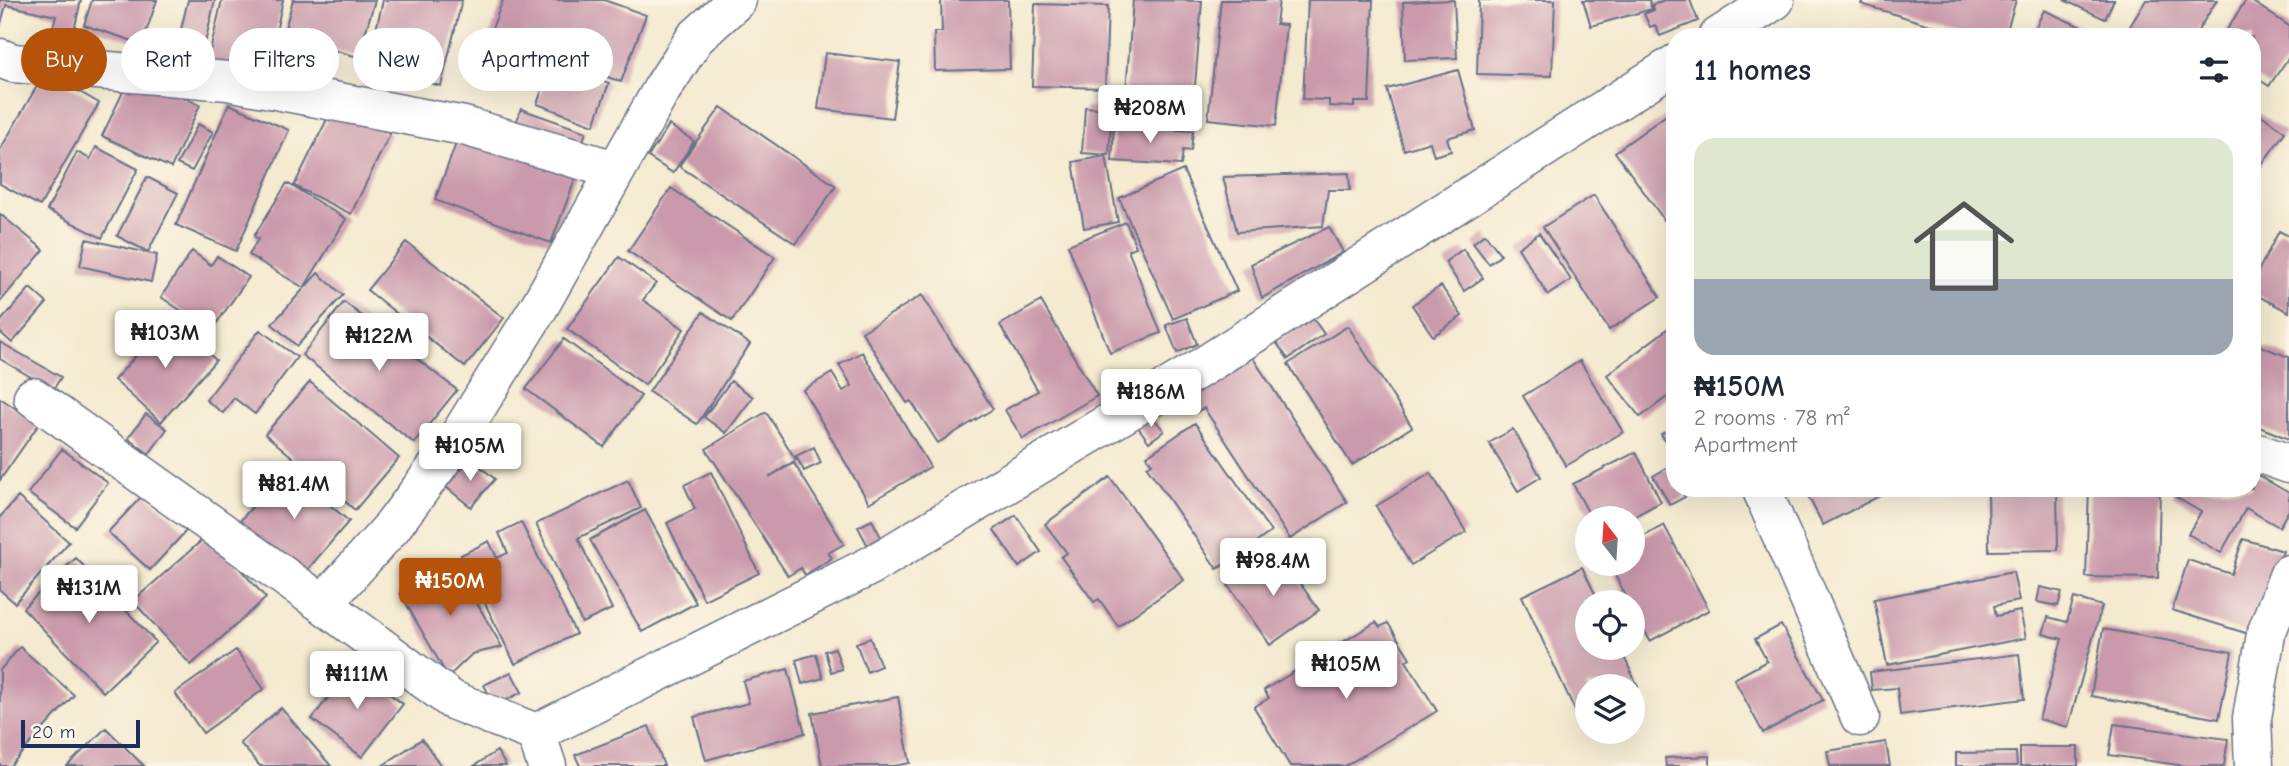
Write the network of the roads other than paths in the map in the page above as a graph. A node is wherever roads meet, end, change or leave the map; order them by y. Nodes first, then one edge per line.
1 (737, 0) edge
2 (1775, 0) edge
3 (1732, 28) edge
4 (0, 58) edge
5 (1666, 70) edge
6 (615, 170) junction
7 (33, 397) dead end
8 (2261, 454) edge
9 (2289, 464) edge
10 (1765, 497) edge
11 (2289, 574) edge
12 (323, 604) junction
13 (1860, 717) dead end
14 (542, 749) edge
15 (2254, 766) edge

1 - 6 street
2 - 3 street
4 - 6 street
5 - 14 street
6 - 12 street
7 - 12 street
8 - 9 street
10 - 13 street
11 - 15 street
12 - 14 street

